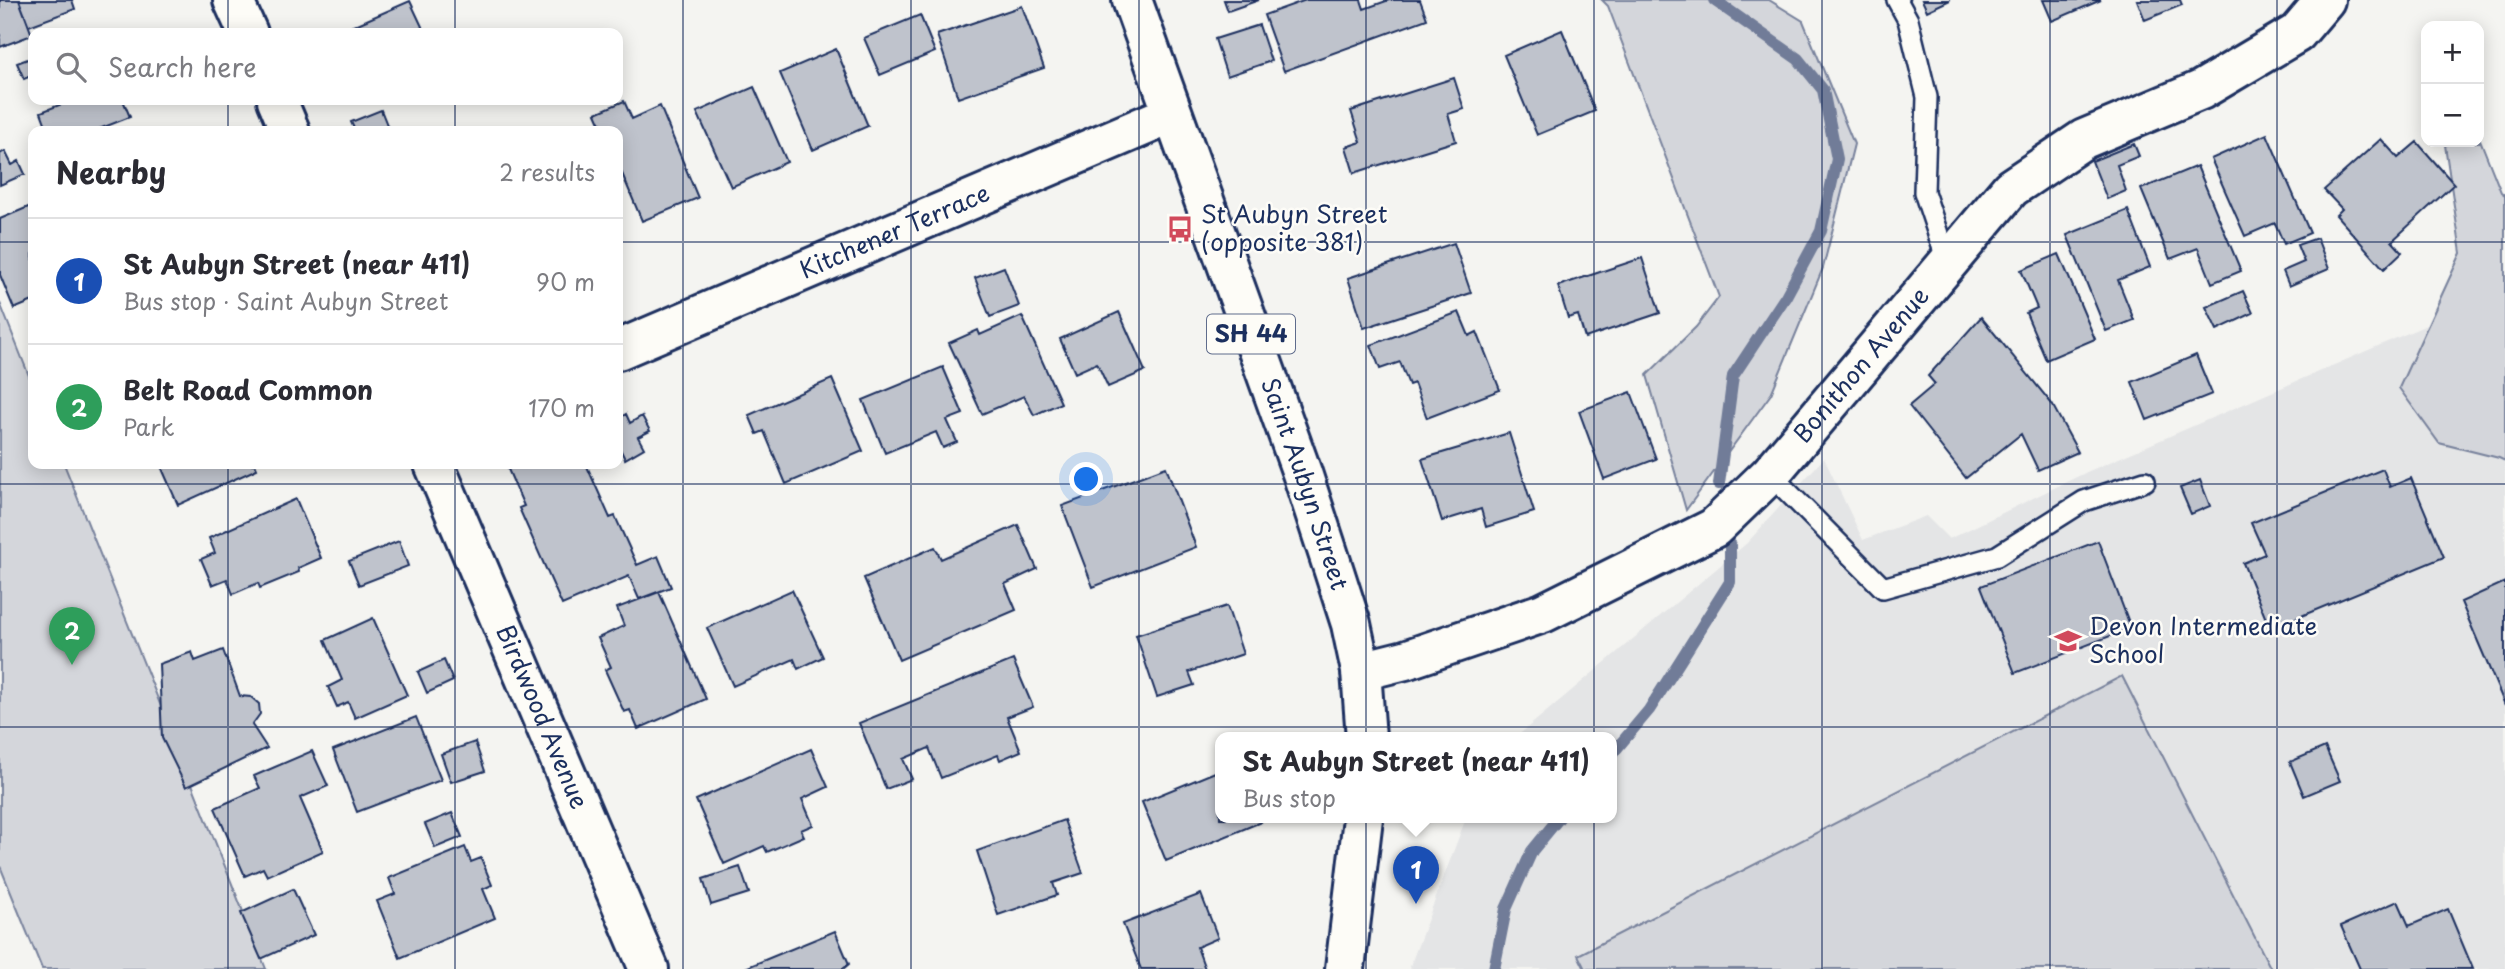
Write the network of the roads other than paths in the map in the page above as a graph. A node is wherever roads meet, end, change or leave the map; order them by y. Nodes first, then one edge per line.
1 (233, 0) edge
2 (1132, 0) edge
3 (1897, 0) edge
4 (2325, 0) edge
5 (246, 28) edge
6 (279, 105) edge
7 (1172, 114) junction
8 (288, 126) edge
9 (1948, 264) junction
10 (623, 348) edge
11 (436, 469) edge
12 (1770, 474) junction
13 (2145, 481) dead end
14 (1361, 671) junction
15 (1366, 732) edge
16 (1362, 823) edge
17 (649, 969) edge
18 (1345, 969) edge

1 - 5 main road
2 - 7 main road, Saint Aubyn Street / SH 44
3 - 9 lane
4 - 9 main road, Bonithon Avenue
6 - 8 main road
7 - 10 main road, Kitchener Terrace
7 - 14 main road, Saint Aubyn Street / SH 44
9 - 12 main road, Bonithon Avenue
11 - 17 main road, Birdwood Avenue
12 - 13 lane
12 - 14 main road, Bonithon Avenue
14 - 15 main road, Saint Aubyn Street / SH 44
16 - 18 main road

